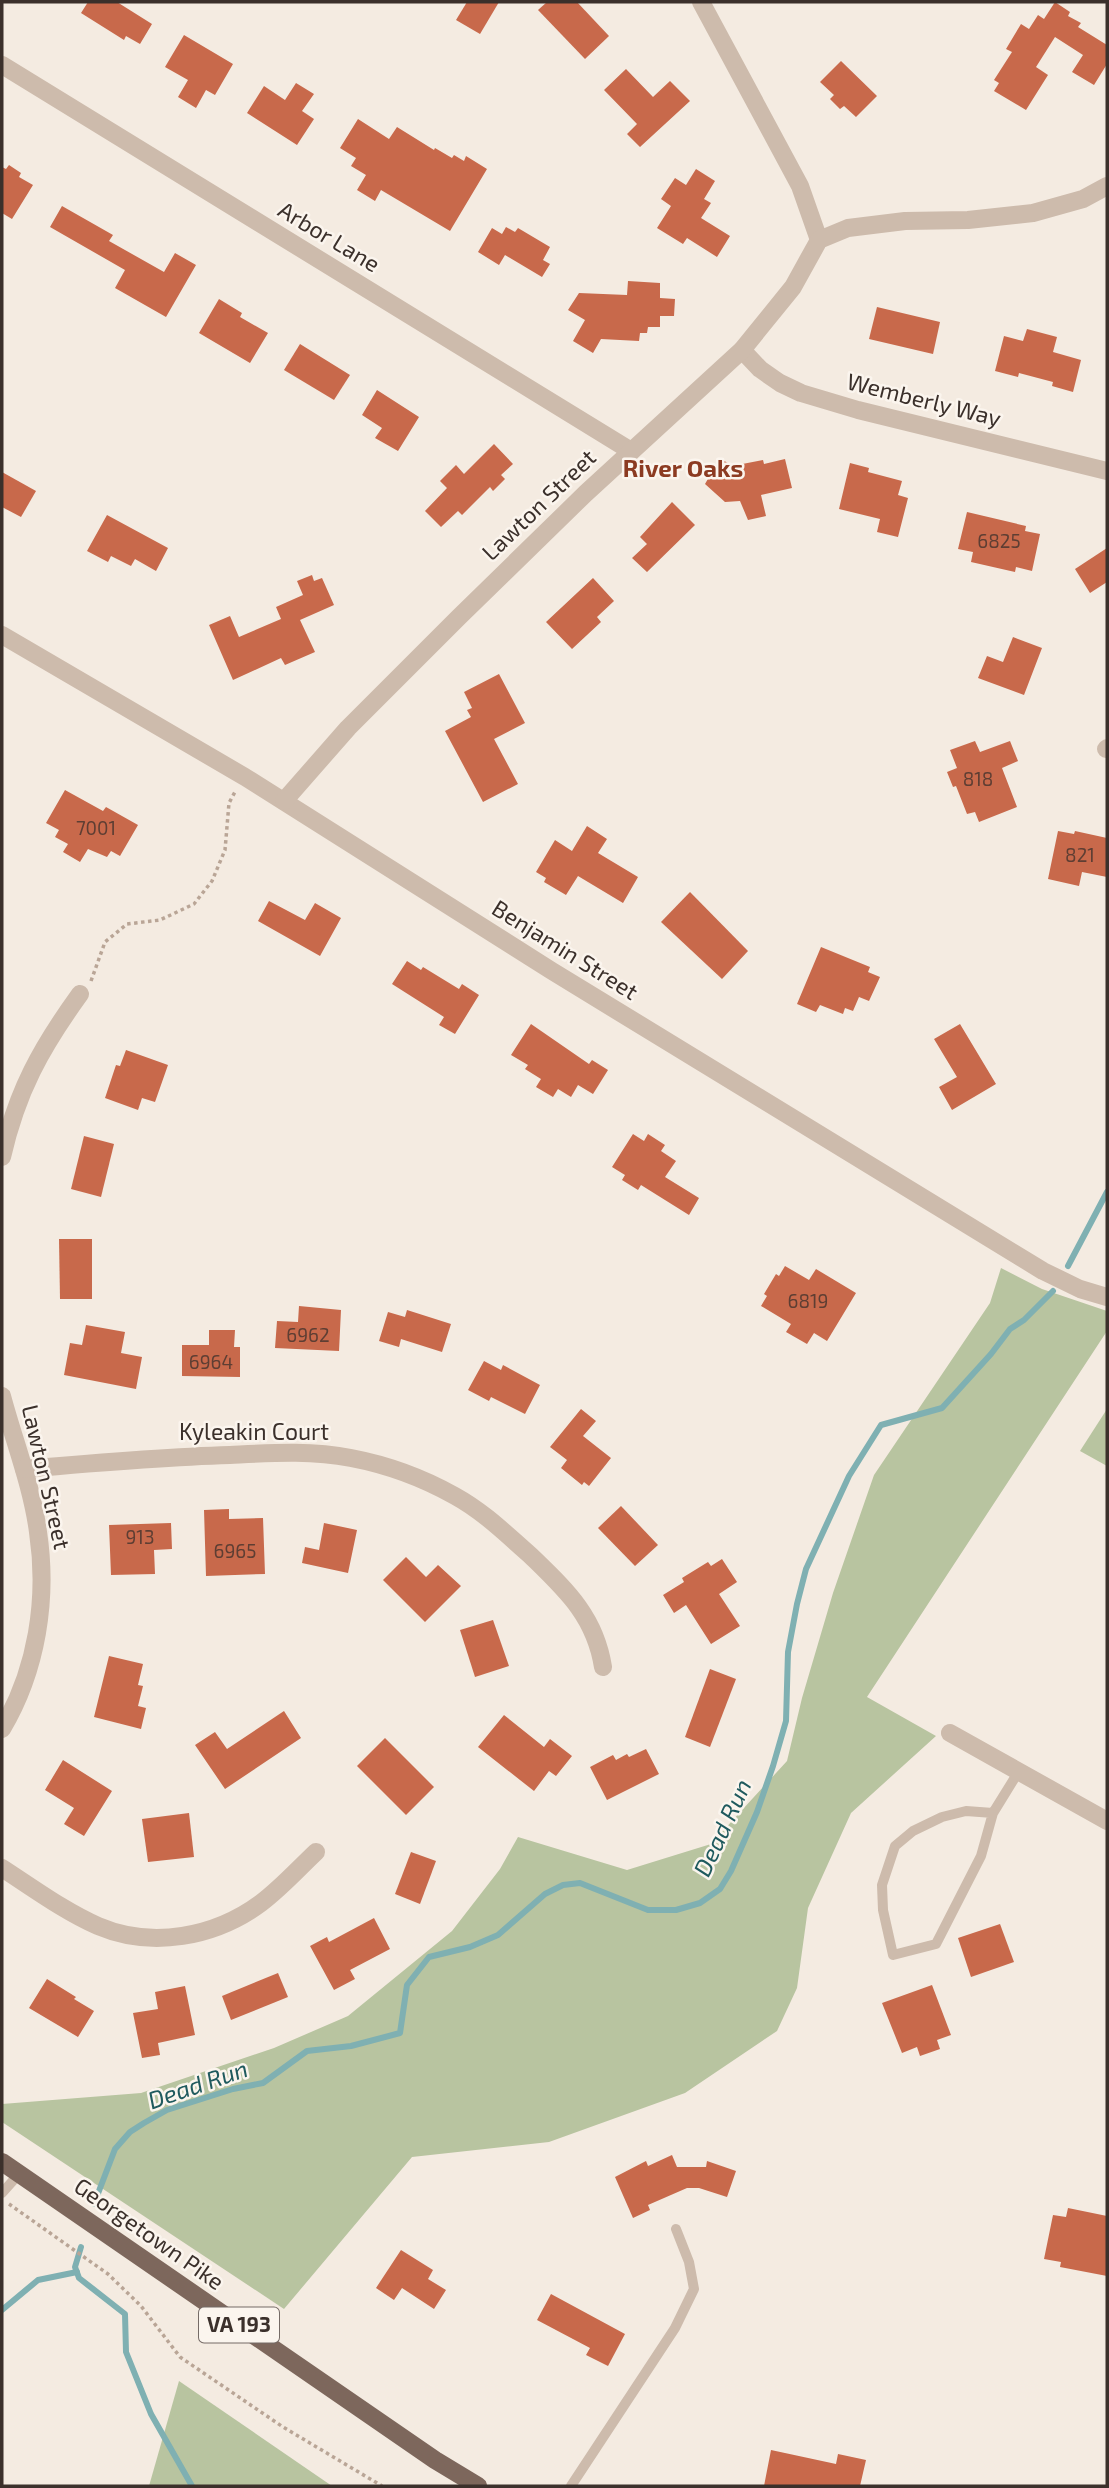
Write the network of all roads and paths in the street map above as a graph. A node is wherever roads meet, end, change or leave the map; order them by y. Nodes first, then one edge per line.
1 (701, 2) edge
2 (2, 65) edge
3 (1107, 186) edge
4 (819, 240) junction
5 (742, 350) junction
6 (631, 451) junction
7 (1107, 471) edge
8 (2, 635) edge
9 (245, 776) junction
10 (284, 801) junction
11 (80, 994) joint
12 (5, 1127) edge
13 (2, 1157) edge
14 (1107, 1297) edge
15 (2, 1396) edge
16 (24, 1469) junction
17 (603, 1667) dead end
18 (2, 1729) edge
19 (950, 1734) dead end
20 (1019, 1772) junction
21 (992, 1813) junction
22 (1107, 1821) edge
23 (316, 1852) dead end
24 (2, 1868) edge
25 (2, 2162) edge
26 (19, 2174) junction
27 (2, 2193) edge
28 (2, 2199) edge
29 (676, 2229) dead end
30 (382, 2486) edge
31 (478, 2486) edge
32 (571, 2486) edge

1 - 4 street
2 - 6 street, Arbor Lane
3 - 4 street
4 - 5 street, Lawton Street
5 - 6 street, Lawton Street
5 - 7 street, Wemberly Way
6 - 10 street, Lawton Street
8 - 9 street, Benjamin Street
9 - 10 street, Benjamin Street
9 - 11 path
10 - 14 street, Benjamin Street
11 - 12 street
12 - 13 street
15 - 16 street, Lawton Street
16 - 17 street, Kyleakin Court
16 - 18 street, Lawton Street
19 - 20 street
20 - 21 lane
20 - 22 street
21 - 21 lane
23 - 24 street
25 - 26 main road, Georgetown Pike / VA 193
26 - 27 lane
26 - 31 main road, Georgetown Pike / VA 193
28 - 30 path
29 - 32 lane

